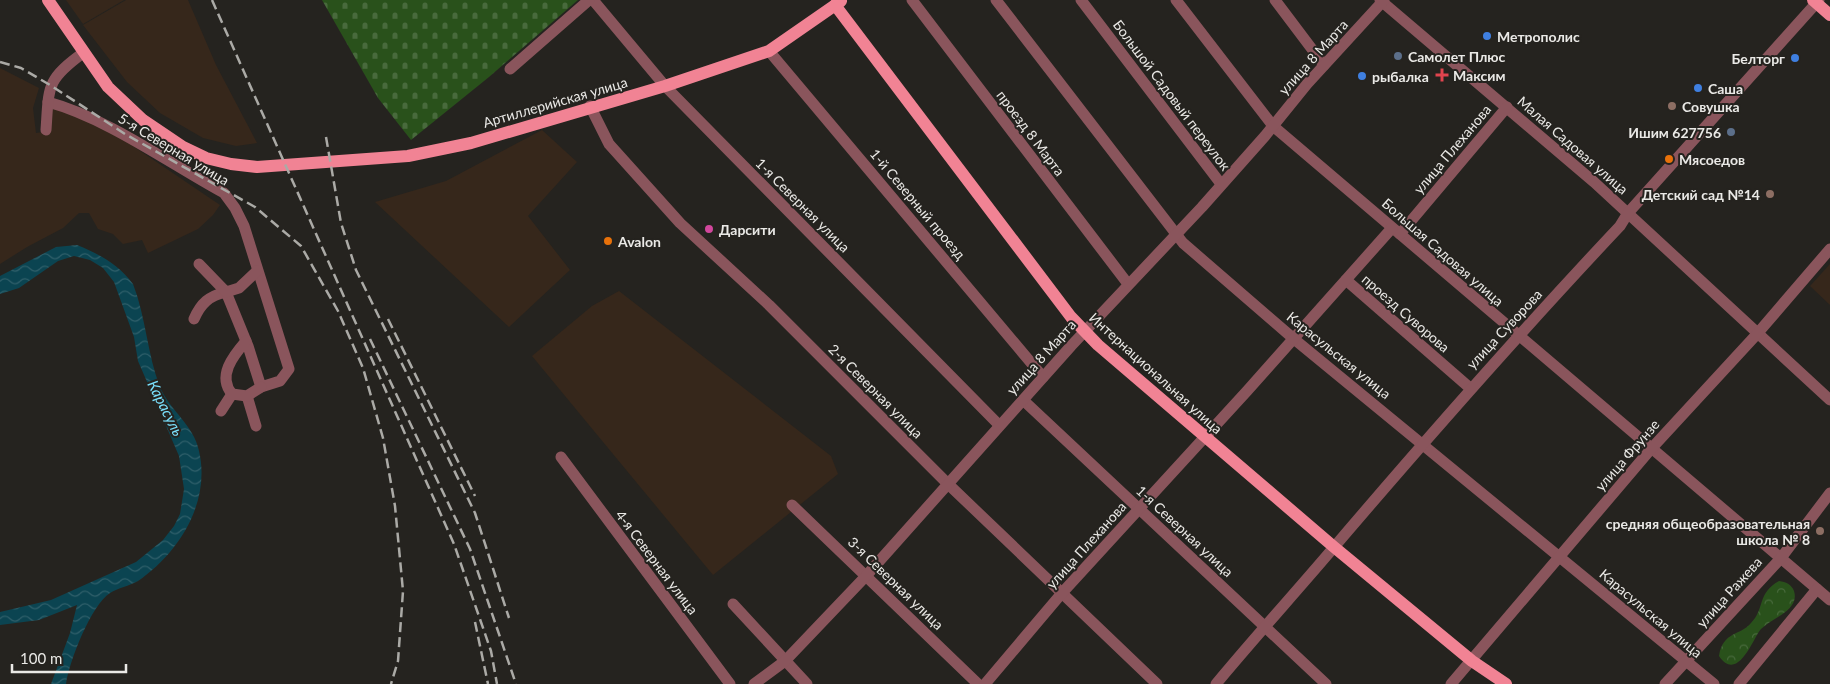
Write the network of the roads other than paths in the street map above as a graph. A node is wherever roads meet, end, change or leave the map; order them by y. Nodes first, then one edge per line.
1 (48, 0) edge
2 (589, 0) edge
3 (593, 0) edge
4 (912, 0) edge
5 (996, 0) edge
6 (1081, 0) edge
7 (1176, 0) edge
8 (1275, 0) edge
9 (1382, 1) edge
10 (1816, 1) edge
11 (836, 2) edge
12 (1830, 15) edge
13 (769, 50) junction
14 (83, 53) junction
15 (1324, 65) junction
16 (510, 69) dead end
17 (665, 86) junction
18 (48, 102) junction
19 (590, 106) junction
20 (1507, 107) junction
21 (1273, 126) junction
22 (46, 130) dead end
23 (1221, 184) junction
24 (1628, 213) junction
25 (1396, 231) junction
26 (1176, 236) junction
27 (1830, 248) edge
28 (199, 264) dead end
29 (257, 271) junction
30 (1346, 280) junction
31 (1128, 284) junction
32 (226, 292) junction
33 (194, 319) dead end
34 (1085, 332) junction
35 (1757, 334) junction
36 (1518, 336) junction
37 (1294, 339) junction
38 (246, 341) junction
39 (1043, 377) junction
40 (261, 387) junction
41 (1470, 388) junction
42 (232, 394) junction
43 (247, 396) junction
44 (1023, 400) junction
45 (1830, 400) edge
46 (221, 411) dead end
47 (999, 425) junction
48 (256, 426) dead end
49 (1204, 436) junction
50 (1423, 444) junction
51 (1651, 449) junction
52 (561, 457) dead end
53 (947, 483) junction
54 (1830, 493) edge
55 (792, 505) dead end
56 (1139, 509) junction
57 (1334, 547) junction
58 (1559, 556) junction
59 (1781, 558) junction
60 (866, 576) junction
61 (1817, 589) junction
62 (1062, 593) junction
63 (1830, 600) edge
64 (733, 604) dead end
65 (1264, 625) junction
66 (785, 661) junction
67 (1472, 661) junction
68 (1687, 661) junction
69 (730, 684) edge
70 (754, 684) edge
71 (807, 684) edge
72 (978, 684) edge
73 (985, 684) edge
74 (1157, 684) edge
75 (1216, 684) edge
76 (1326, 684) edge
77 (1451, 684) edge
78 (1506, 684) edge
79 (1665, 684) edge
80 (1714, 684) edge
81 (1739, 684) edge

1 - 14 main road, Артиллерийская улица
2 - 16 street
3 - 17 street, 1-я Северная улица
4 - 31 street, проезд 8 Марта
5 - 26 street, Карасульская улица
6 - 23 street, Большой Садовый переулок
7 - 21 street, Большая Садовая улица
8 - 15 street
9 - 15 street, улица 8 Марта
9 - 20 street, Малая Садовая улица
10 - 12 main road
10 - 24 street, улица Суворова
11 - 13 main road, Артиллерийская улица
11 - 34 main road, Интернациональная улица
13 - 17 main road, Артиллерийская улица
13 - 39 street, 1-й Северный проезд
14 - 18 street
14 - 19 main road, Артиллерийская улица
15 - 21 street, улица 8 Марта
17 - 19 main road, Артиллерийская улица
17 - 47 street, 1-я Северная улица
18 - 22 street
18 - 29 street, 5-я Северная улица
19 - 53 street, 2-я Северная улица
20 - 24 street, Малая Садовая улица
20 - 25 street, улица Плеханова
21 - 23 street, улица 8 Марта
21 - 25 street, Большая Садовая улица
23 - 26 street, улица 8 Марта
24 - 35 street, Малая Садовая улица
24 - 36 street, улица Суворова
25 - 30 street, улица Плеханова
25 - 36 street, Большая Садовая улица
26 - 31 street, улица 8 Марта
26 - 37 street, Карасульская улица
27 - 35 street, улица Фрунзе
28 - 32 street
29 - 32 street
29 - 40 street, 5-я Северная улица
30 - 37 street, улица Плеханова
30 - 41 street, проезд Суворова
31 - 34 street, улица 8 Марта
32 - 33 street
32 - 38 street
34 - 39 street, улица 8 Марта
34 - 49 main road, Интернациональная улица
35 - 45 street, Малая Садовая улица
35 - 51 street, улица Фрунзе
36 - 41 street, улица Суворова
36 - 51 street, Большая Садовая улица
37 - 49 street, улица Плеханова
37 - 50 street, Карасульская улица
38 - 40 street
38 - 42 street
39 - 44 street, улица 8 Марта
40 - 43 street
41 - 50 street, улица Суворова
42 - 43 street
42 - 46 street
43 - 48 street
44 - 47 street, улица 8 Марта
44 - 56 street, 1-я Северная улица
47 - 53 street, улица 8 Марта
49 - 56 street, улица Плеханова
49 - 57 main road, Интернациональная улица
50 - 57 street, улица Суворова
50 - 58 street, Карасульская улица
51 - 58 street, улица Фрунзе
51 - 59 street, Большая Садовая улица
52 - 69 street, 4-я Северная улица
53 - 60 street, улица 8 Марта
53 - 62 street, 2-я Северная улица
54 - 59 street, улица Ражева
55 - 60 street, 3-я Северная улица
56 - 62 street, улица Плеханова
56 - 65 street, 1-я Северная улица
57 - 65 street, улица Суворова
57 - 67 main road, Интернациональная улица
58 - 67 street, улица Фрунзе
58 - 68 street, Карасульская улица
59 - 61 street, Большая Садовая улица
59 - 68 street, улица Ражева
60 - 66 street, улица 8 Марта
60 - 72 street, 3-я Северная улица
61 - 63 street, Большая Садовая улица
61 - 81 street
62 - 73 street, улица Плеханова
62 - 74 street, 2-я Северная улица
64 - 66 street
65 - 75 street, улица Суворова
65 - 76 street, 1-я Северная улица
66 - 70 street, улица 8 Марта
66 - 71 street
67 - 77 street, улица Фрунзе
67 - 78 main road, Интернациональная улица
68 - 79 street, улица Ражева
68 - 80 street, Карасульская улица

